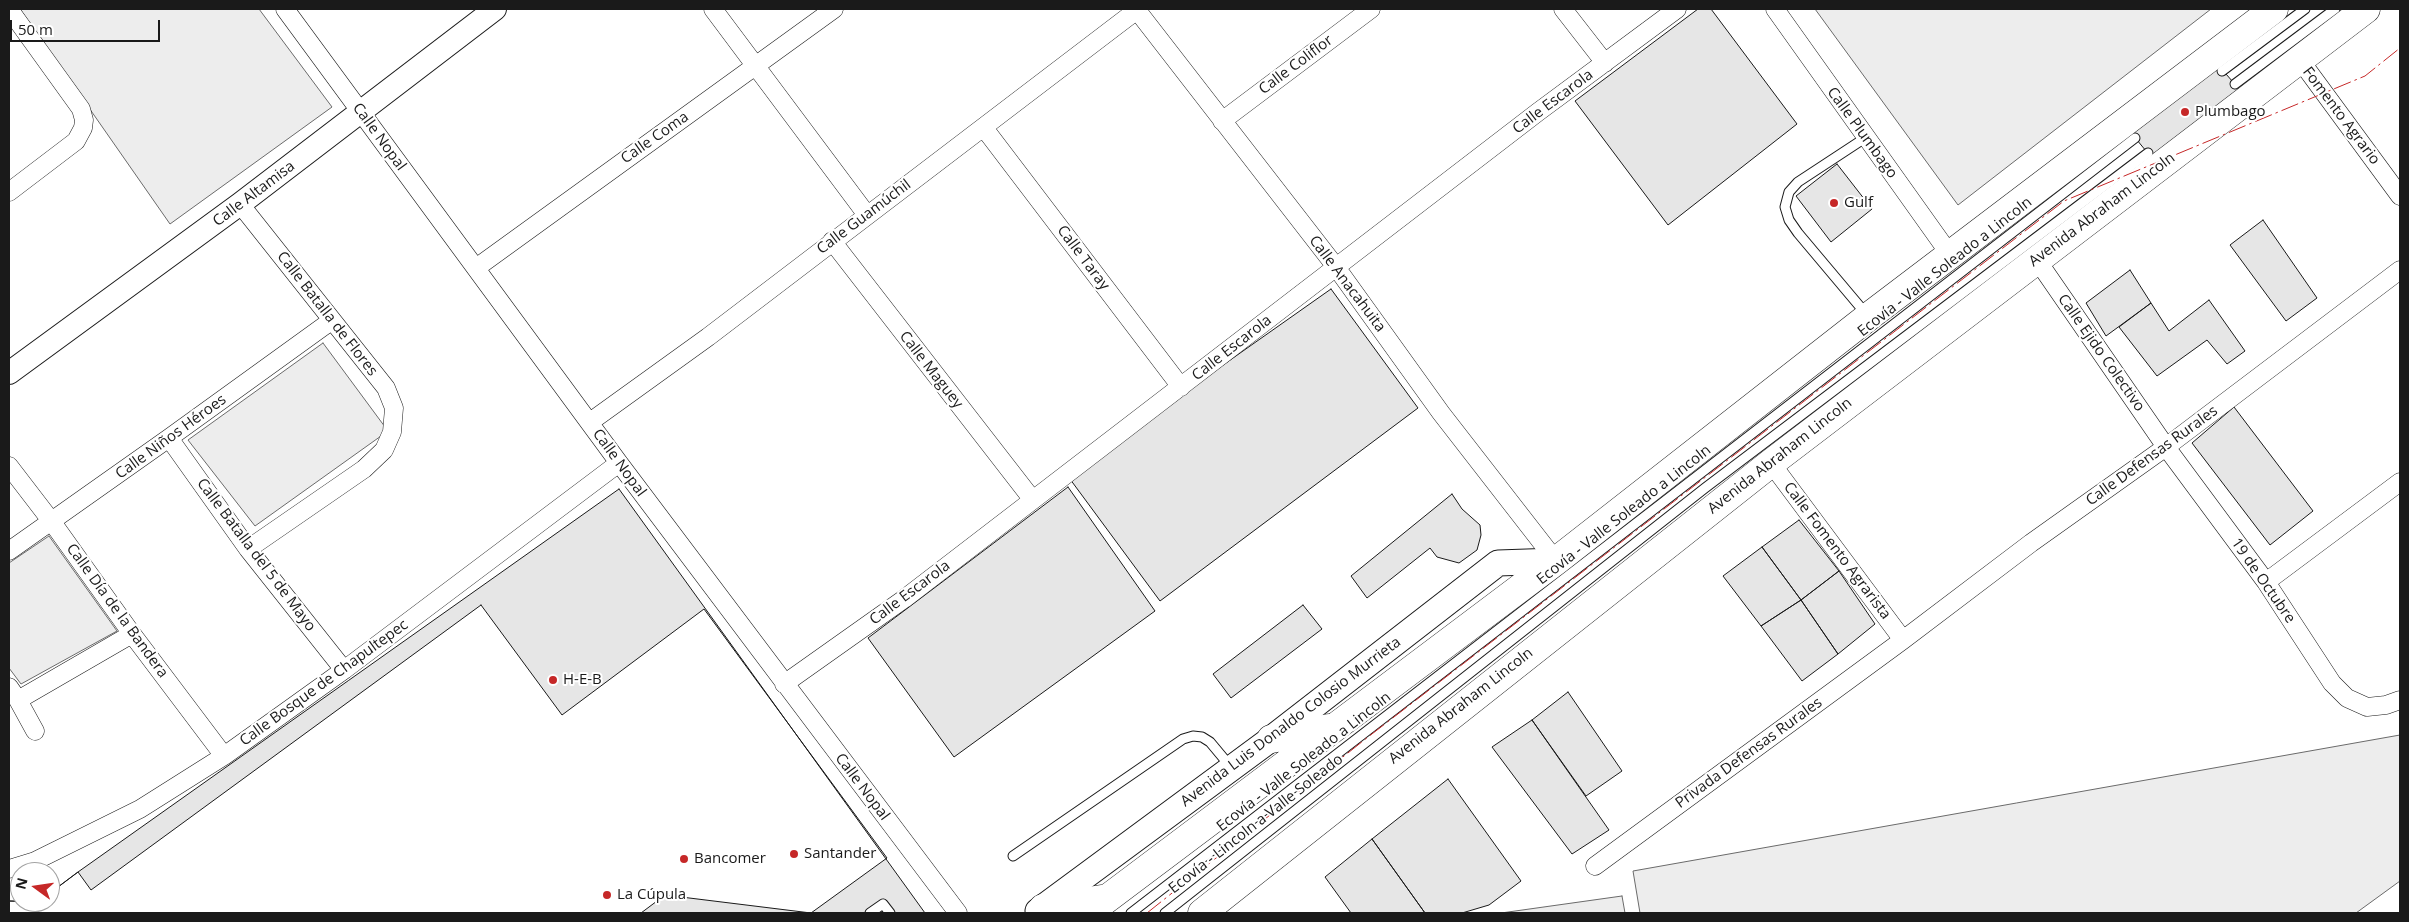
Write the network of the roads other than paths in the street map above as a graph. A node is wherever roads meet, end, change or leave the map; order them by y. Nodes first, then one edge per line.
1 (285, 9) edge
2 (495, 9) edge
3 (714, 9) edge
4 (834, 9) edge
5 (1137, 9) edge
6 (1371, 9) edge
7 (1563, 9) edge
8 (1677, 9) edge
9 (1775, 9) edge
10 (2274, 9) edge
11 (2305, 9) edge
12 (2335, 9) edge
13 (2366, 9) edge
14 (12, 19) edge
15 (2300, 60) junction
16 (1605, 63) junction
17 (756, 66) junction
18 (2222, 71) dead end
19 (2234, 84) dead end
20 (361, 113) junction
21 (1222, 122) junction
22 (984, 128) junction
23 (1865, 138) junction
24 (2135, 138) dead end
25 (2148, 153) dead end
26 (9, 192) edge
27 (2400, 196) edge
28 (240, 204) junction
29 (868, 215) junction
30 (832, 241) junction
31 (1951, 256) junction
32 (2037, 260) junction
33 (1336, 267) junction
34 (476, 268) junction
35 (2400, 270) edge
36 (1868, 317) junction
37 (331, 321) junction
38 (9, 373) edge
39 (1181, 387) junction
40 (590, 422) junction
41 (169, 438) junction
42 (2166, 447) junction
43 (1771, 462) junction
44 (619, 463) junction
45 (9, 466) edge
46 (2400, 482) edge
47 (1032, 499) junction
48 (52, 522) junction
49 (248, 549) junction
50 (9, 551) edge
51 (1556, 561) junction
52 (2266, 582) junction
53 (132, 634) junction
54 (1903, 640) junction
55 (344, 670) junction
56 (784, 684) junction
57 (14, 694) edge
58 (2400, 700) edge
59 (1335, 727) junction
60 (35, 731) dead end
61 (1271, 739) junction
62 (224, 756) junction
63 (1232, 768) junction
64 (1013, 856) dead end
65 (1596, 866) dead end
66 (9, 869) edge
67 (1098, 906) edge
68 (1039, 911) edge
69 (870, 913) edge
70 (890, 913) edge
71 (958, 913) edge
72 (1130, 913) edge
73 (1165, 913) edge
74 (1202, 913) edge

1 - 20 street, Calle Nopal
2 - 20 street, Calle Altamisa
3 - 17 street
4 - 17 street, Calle Coma
5 - 21 street, Calle Anacahuita
5 - 22 street, Calle Guamúchil
6 - 21 street, Calle Coliflor
7 - 16 street
8 - 16 street, Calle Escarola
9 - 23 street, Calle Plumbago
10 - 31 main road
11 - 18 lane
12 - 19 lane
13 - 15 main road, Avenida Abraham Lincoln
14 - 26 street
15 - 27 street, Fomento Agrario
15 - 32 main road, Avenida Abraham Lincoln
16 - 33 street, Calle Escarola
17 - 29 street
17 - 34 street, Calle Coma
20 - 28 street, Calle Altamisa
20 - 34 street, Calle Nopal
21 - 33 street, Calle Anacahuita
22 - 29 street, Calle Guamúchil
22 - 39 street, Calle Taray
23 - 31 street, Calle Plumbago
23 - 36 lane
24 - 72 lane, Ecovía - Valle Soleado a Lincoln
25 - 73 lane, Ecovía - Lincoln a Valle Soleado
28 - 37 street, Calle Batalla de Flores
28 - 38 street, Calle Altamisa
29 - 30 street, Calle Guamúchil
30 - 40 street, Calle Guamúchil
30 - 47 street, Calle Maguey
31 - 36 main road
32 - 42 street, Calle Ejido Colectivo
32 - 43 main road, Avenida Abraham Lincoln
33 - 39 street, Calle Escarola
33 - 51 street, Calle Anacahuita
34 - 40 street, Calle Nopal
35 - 42 street, Calle Defensas Rurales
36 - 51 main road
37 - 41 street, Calle Niños Héroes
37 - 49 street, Calle Batalla de Flores
39 - 47 street, Calle Escarola
40 - 44 street, Calle Nopal
41 - 48 street, Calle Niños Héroes
41 - 49 street, Calle Batalla del 5 de Mayo
42 - 52 street, 19 de Octubre
42 - 54 street, Calle Defensas Rurales
43 - 54 street, Calle Fomento Agrarista
43 - 74 main road, Avenida Abraham Lincoln
44 - 55 street, Calle Bosque de Chapultepec
44 - 56 street, Calle Nopal
45 - 48 street, Calle Día de la Bandera
46 - 52 street
47 - 56 street, Calle Escarola
48 - 50 street, Calle Niños Héroes
48 - 53 street, Calle Día de la Bandera
49 - 55 street, Calle Batalla del 5 de Mayo
51 - 59 main road
51 - 61 main road, Avenida Luis Donaldo Colosio Murrieta
52 - 58 street, 19 de Octubre
53 - 57 street
53 - 62 street, Calle Día de la Bandera
54 - 65 street, Privada Defensas Rurales
55 - 62 street, Calle Bosque de Chapultepec
56 - 71 street, Calle Nopal
57 - 60 street
59 - 61 main road
59 - 67 main road
61 - 63 main road, Avenida Luis Donaldo Colosio Murrieta
62 - 66 street, Calle Bosque de Chapultepec
63 - 64 lane
63 - 68 main road, Avenida Luis Donaldo Colosio Murrieta
67 - 68 main road
69 - 70 lane

